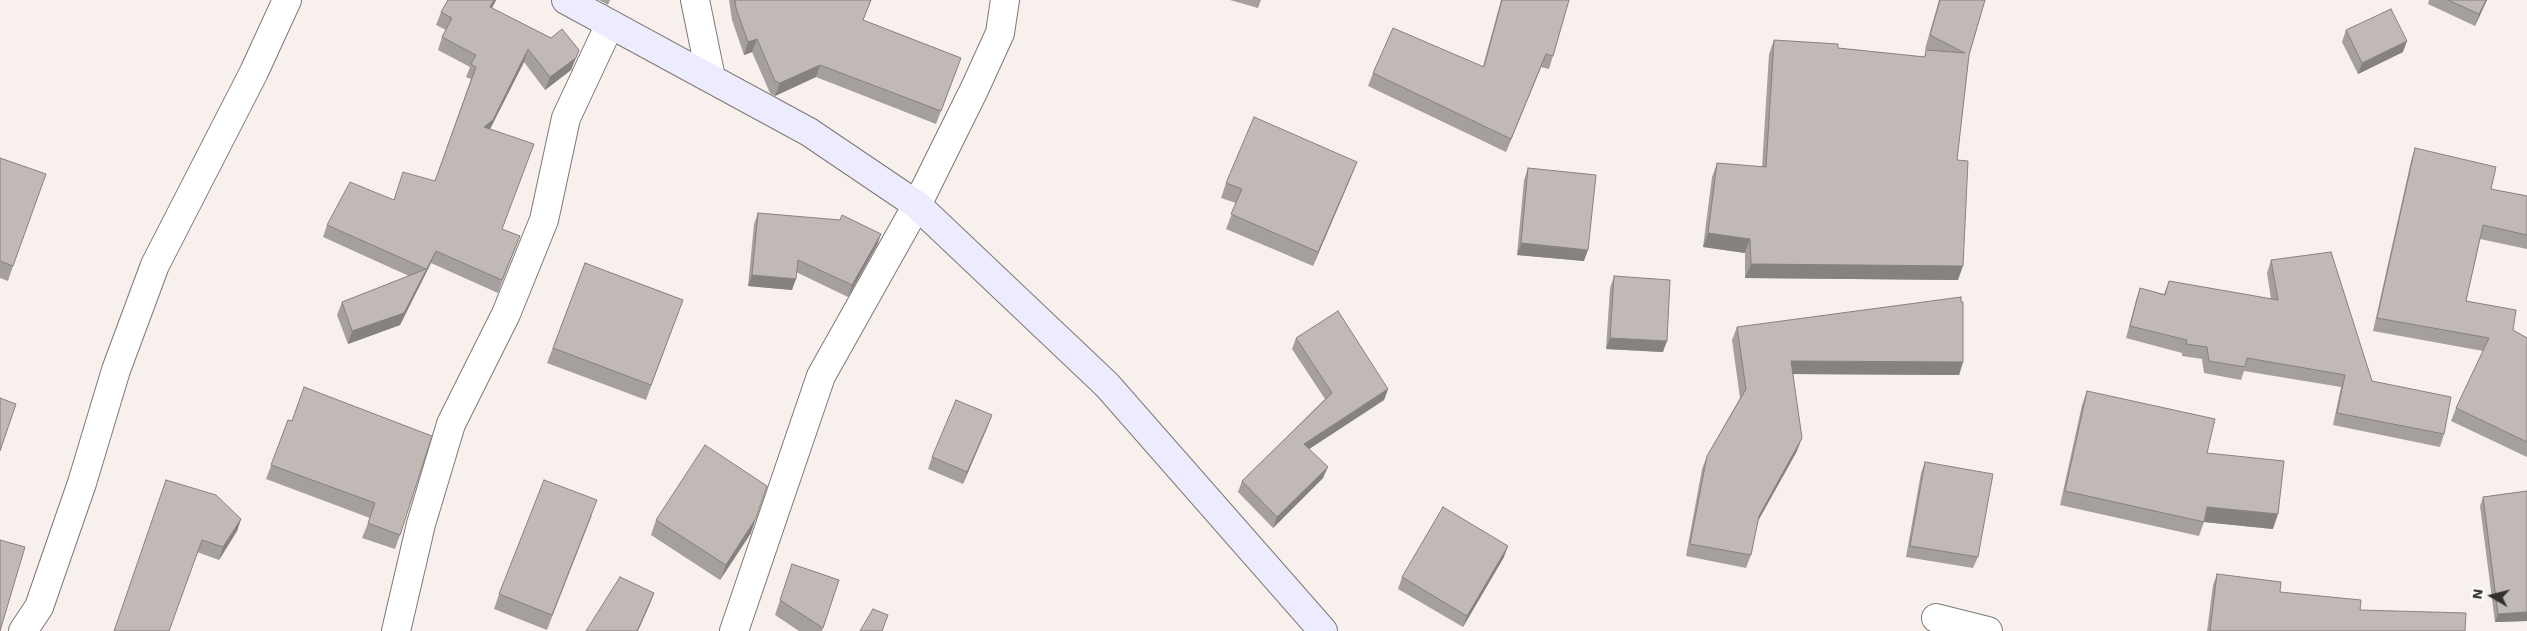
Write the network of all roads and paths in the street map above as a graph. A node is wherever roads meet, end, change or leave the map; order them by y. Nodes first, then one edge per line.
1 (287, 0) edge
2 (566, 0) edge
3 (695, 0) edge
4 (1005, 0) edge
5 (610, 24) junction
6 (711, 78) junction
7 (917, 205) junction
8 (1936, 618) dead end
9 (23, 631) edge
10 (396, 631) edge
11 (734, 631) edge
12 (1323, 631) edge
13 (1988, 631) edge

1 - 9 street
2 - 5 main road
3 - 6 street
4 - 7 street
5 - 6 main road
5 - 10 street
6 - 7 main road
7 - 11 street
7 - 12 main road
8 - 13 street

